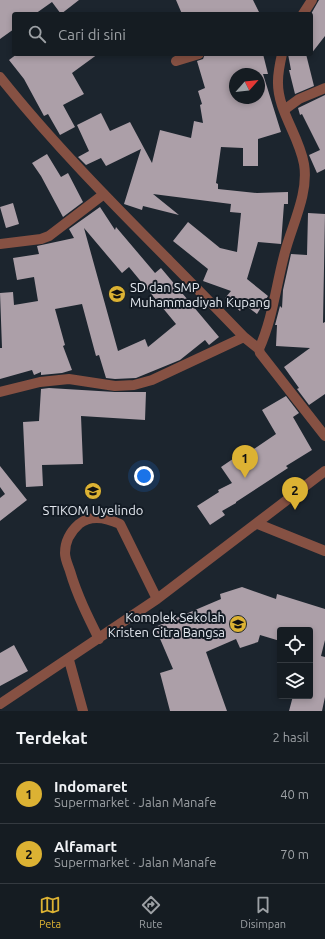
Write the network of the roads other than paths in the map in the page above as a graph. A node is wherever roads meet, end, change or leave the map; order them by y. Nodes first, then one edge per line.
1 (312, 0) edge
2 (303, 12) edge
3 (192, 56) edge
4 (282, 56) edge
5 (176, 61) dead end
6 (0, 77) edge
7 (325, 88) edge
8 (284, 110) junction
9 (104, 194) junction
10 (0, 244) edge
11 (244, 337) junction
12 (259, 349) junction
13 (0, 392) edge
14 (325, 436) edge
15 (325, 471) edge
16 (258, 524) junction
17 (325, 551) edge
18 (157, 599) junction
19 (99, 639) junction
20 (69, 660) junction
21 (0, 704) edge
22 (82, 711) edge

1 - 2 street
3 - 5 street
4 - 8 street
6 - 9 street
7 - 8 street
8 - 12 street
9 - 10 street
9 - 11 street
11 - 12 street
11 - 13 street
12 - 14 street
15 - 16 street
16 - 17 street
16 - 18 street
18 - 19 street
18 - 19 street
19 - 20 street
20 - 21 street
20 - 22 street

